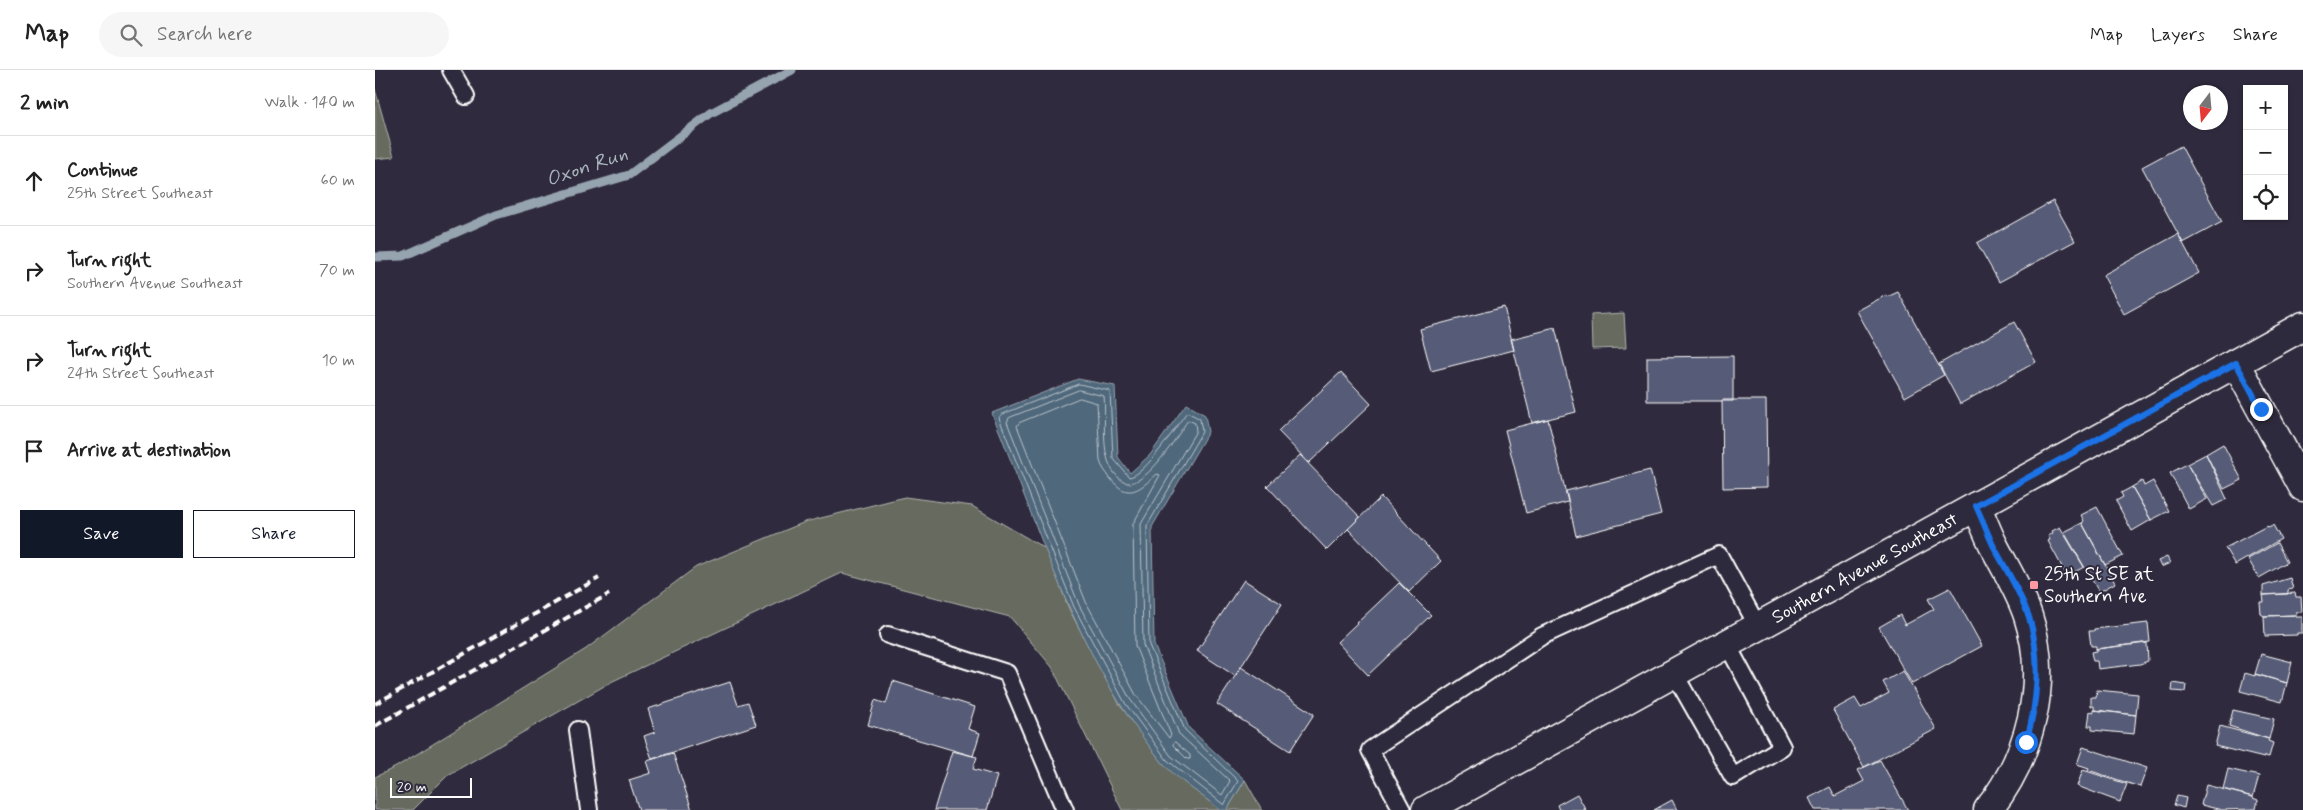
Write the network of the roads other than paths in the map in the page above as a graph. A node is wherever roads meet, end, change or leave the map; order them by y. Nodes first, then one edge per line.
1 (451, 70) edge
2 (466, 96) dead end
3 (2303, 326) edge
4 (2236, 363) junction
5 (2303, 487) edge
6 (1976, 506) junction
7 (1758, 627) junction
8 (888, 635) dead end
9 (1727, 644) junction
10 (1673, 673) junction
11 (578, 730) dead end
12 (589, 810) edge
13 (1065, 810) edge
14 (1402, 810) edge
15 (1426, 810) edge
16 (1988, 810) edge

1 - 2 lane
3 - 4 main road, Southern Avenue Southeast
4 - 5 main road
4 - 6 main road, Southern Avenue Southeast
6 - 7 main road, Southern Avenue Southeast
6 - 16 main road
7 - 9 main road, Southern Avenue Southeast
7 - 14 lane
8 - 13 lane
9 - 10 main road, Southern Avenue Southeast
9 - 10 lane
10 - 15 main road, Southern Avenue Southeast
11 - 12 lane

